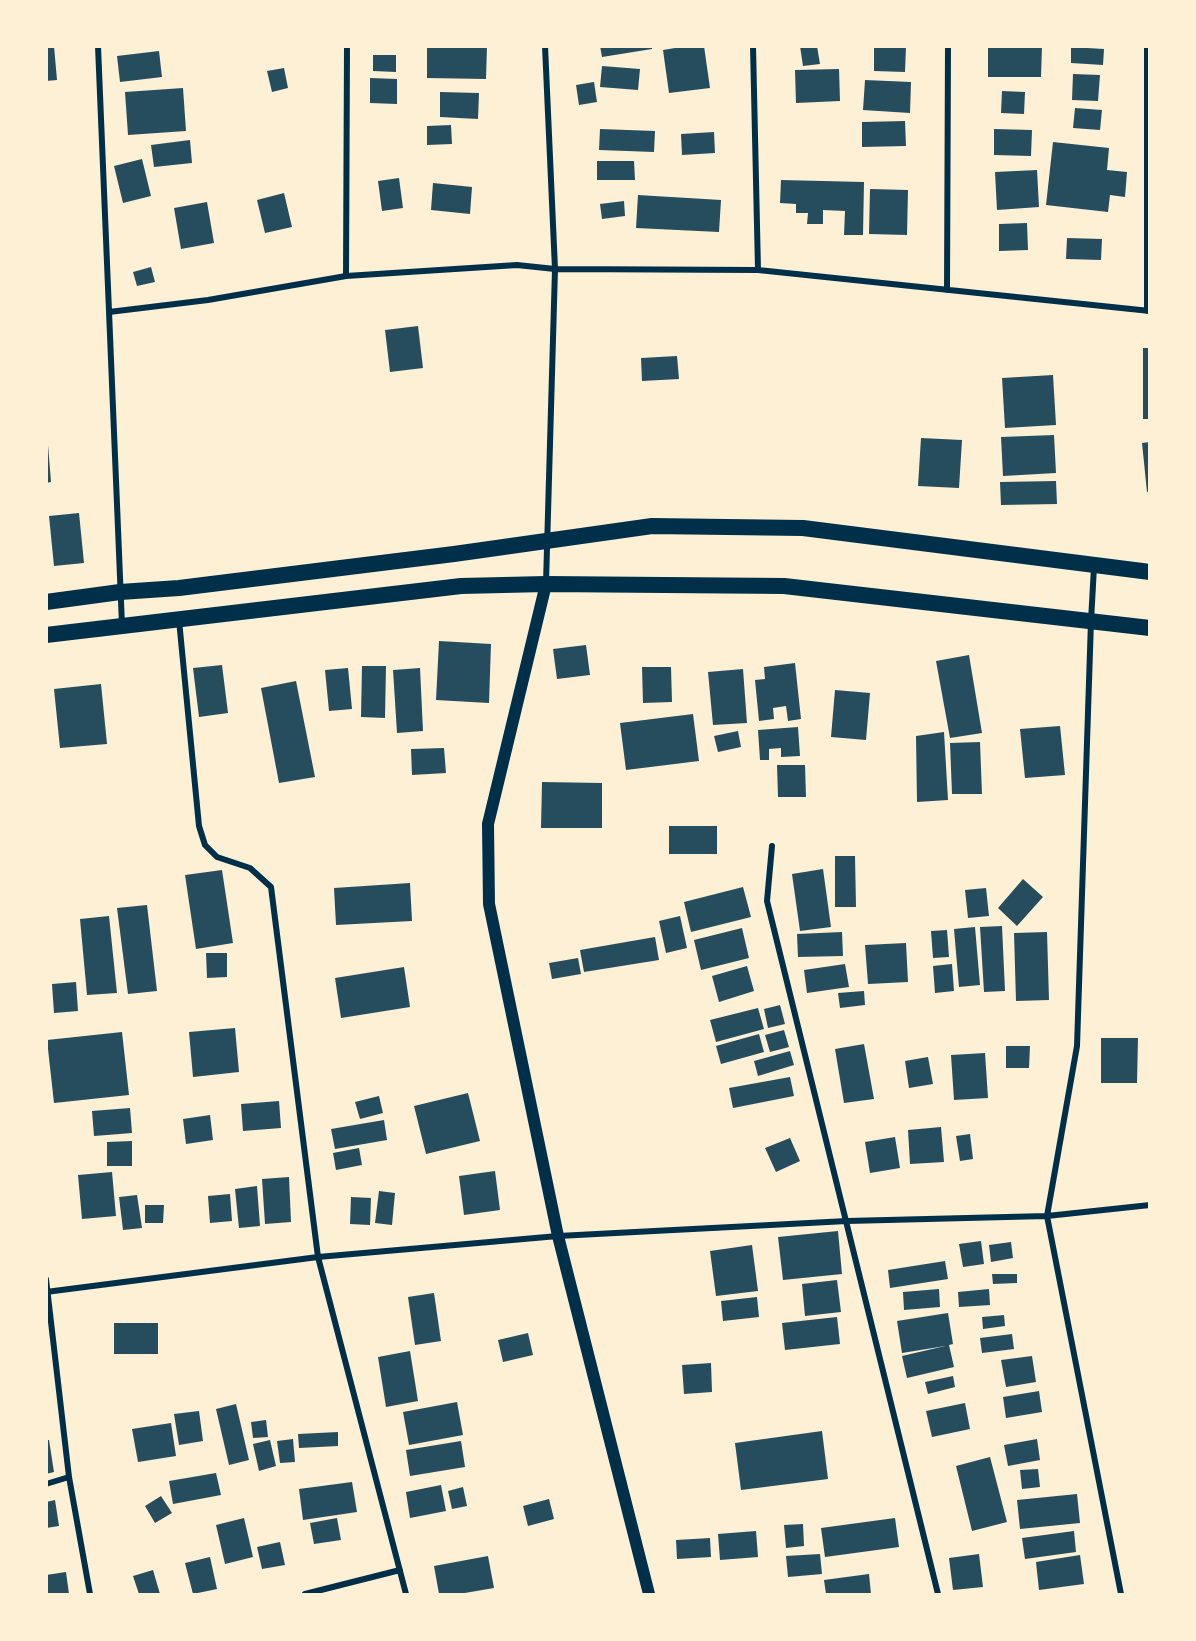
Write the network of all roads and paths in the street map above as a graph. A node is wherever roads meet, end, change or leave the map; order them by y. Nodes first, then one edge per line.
1 (98, 46) edge
2 (347, 46) edge
3 (544, 46) edge
4 (753, 46) edge
5 (948, 46) edge
6 (1147, 46) edge
7 (555, 269) junction
8 (758, 270) junction
9 (346, 276) junction
10 (947, 290) junction
11 (1148, 311) edge
12 (109, 312) junction
13 (548, 542) junction
14 (1094, 566) junction
15 (1149, 572) edge
16 (546, 584) junction
17 (120, 592) junction
18 (46, 602) edge
19 (179, 620) junction
20 (1090, 621) junction
21 (122, 626) junction
22 (1149, 628) edge
23 (46, 635) edge
24 (772, 846) dead end
25 (1149, 1205) edge
26 (1047, 1216) junction
27 (847, 1221) junction
28 (558, 1236) junction
29 (318, 1257) junction
30 (46, 1279) edge
31 (47, 1292) edge
32 (69, 1477) junction
33 (46, 1484) edge
34 (400, 1570) junction
35 (90, 1594) edge
36 (305, 1594) edge
37 (406, 1594) edge
38 (649, 1594) edge
39 (938, 1594) edge
40 (1121, 1594) edge

1 - 12 street
2 - 9 street
3 - 7 street
4 - 8 street
5 - 10 street
6 - 11 street
7 - 8 street
7 - 9 street
7 - 13 street
8 - 10 street
9 - 12 street
10 - 11 street
12 - 17 street
13 - 14 highway
13 - 16 street
13 - 17 highway
14 - 15 highway
14 - 20 street
16 - 19 highway
16 - 20 highway
16 - 28 main road
17 - 18 highway
17 - 21 street
19 - 21 highway
19 - 29 street
20 - 22 highway
20 - 26 street
21 - 23 highway
24 - 27 street
25 - 26 street
26 - 27 street
26 - 40 street
27 - 28 street
27 - 39 street
28 - 29 street
28 - 38 main road
29 - 31 street
29 - 34 street
30 - 31 street
31 - 32 street
32 - 33 street
32 - 35 street
34 - 36 street
34 - 37 street

